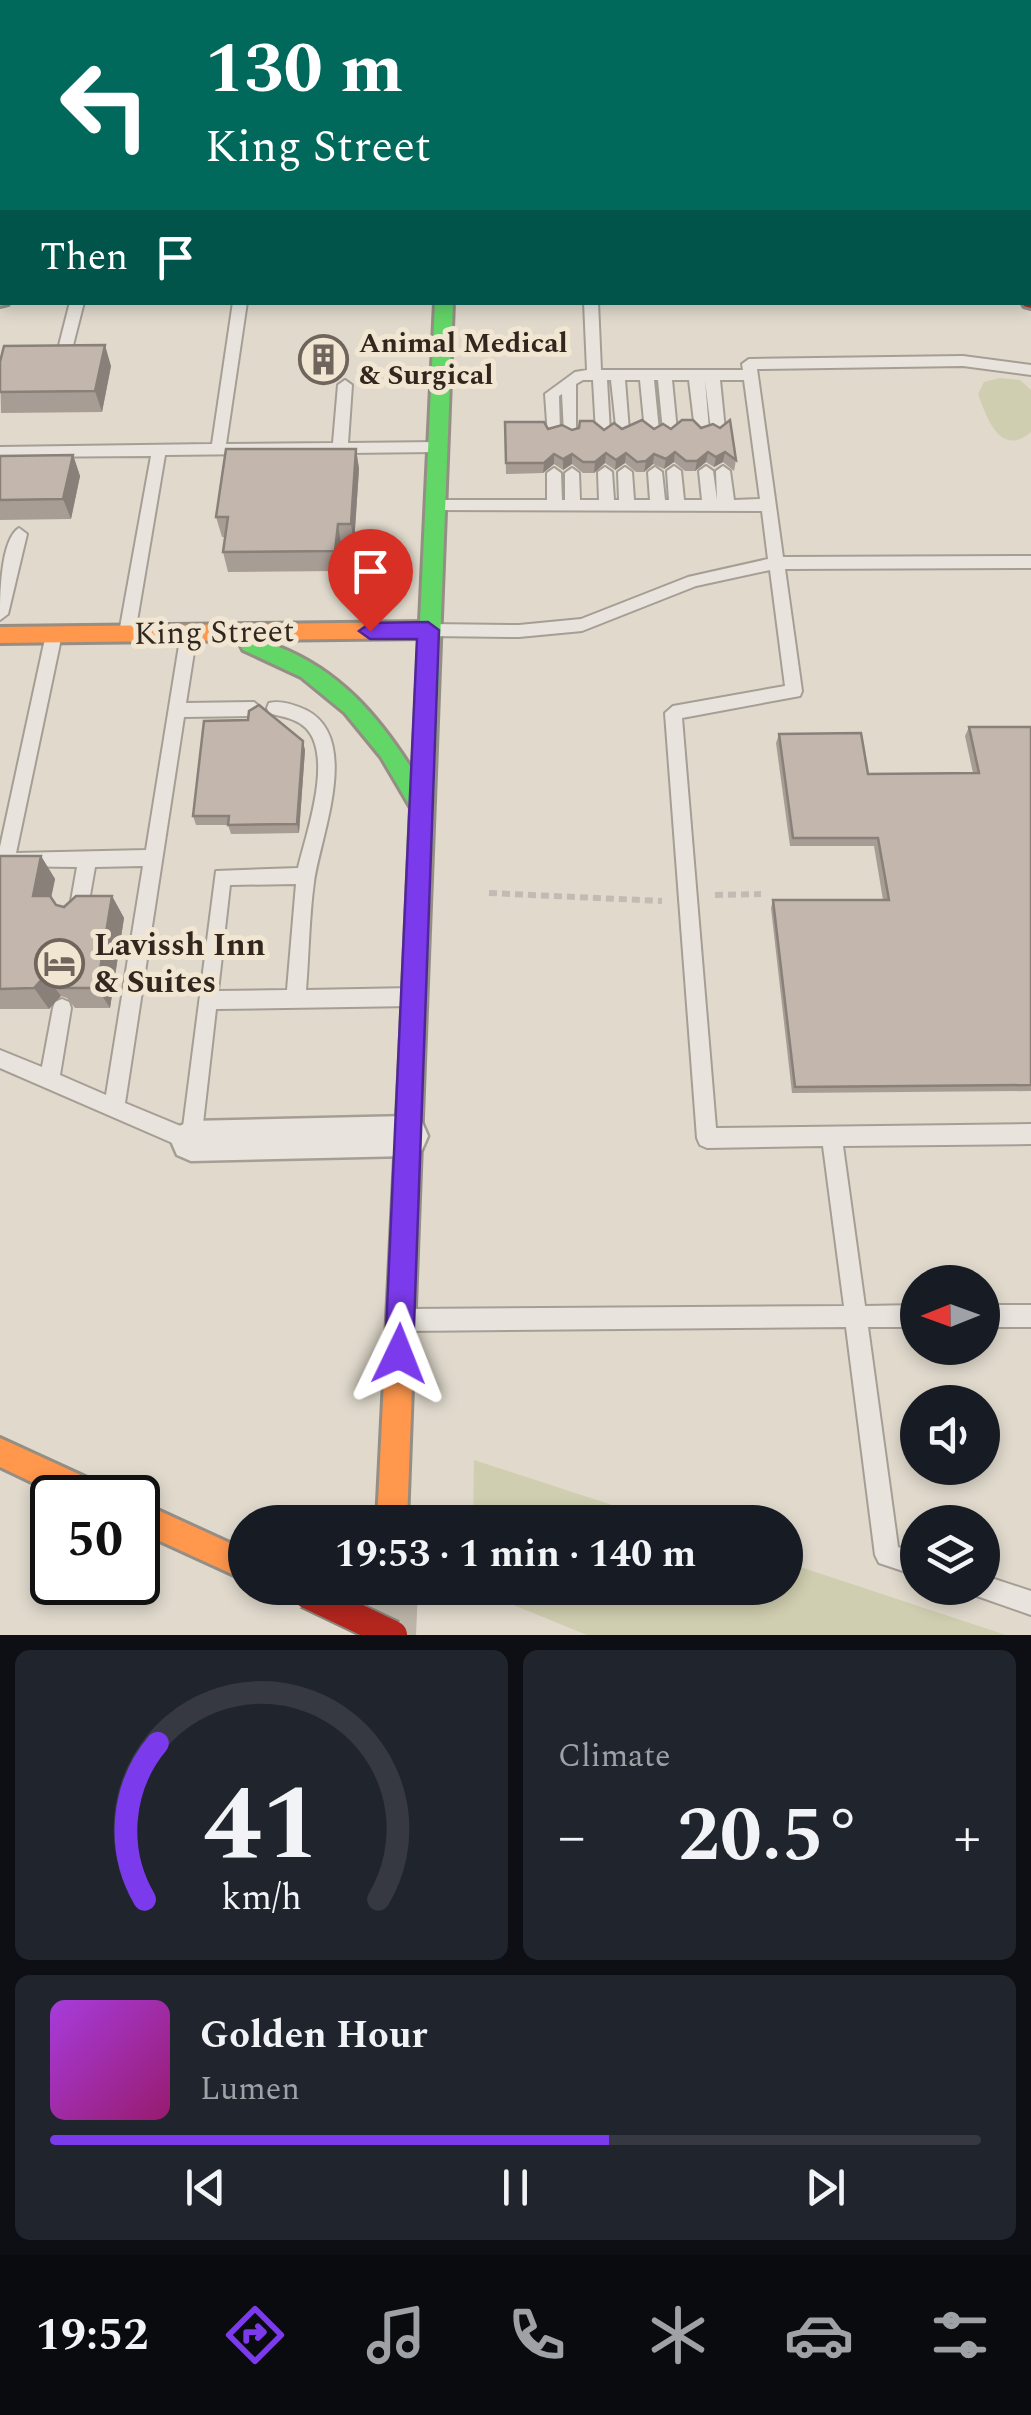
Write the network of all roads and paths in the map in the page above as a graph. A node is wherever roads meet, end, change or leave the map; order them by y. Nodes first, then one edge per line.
1 (76, 305) edge
2 (240, 305) edge
3 (444, 305) edge
4 (591, 305) edge
5 (63, 357) edge
6 (1031, 370) edge
7 (597, 375) junction
8 (618, 375) junction
9 (647, 375) junction
10 (665, 375) junction
11 (704, 375) junction
12 (750, 375) junction
13 (570, 382) junction
14 (344, 386) dead end
15 (670, 430) edge
16 (710, 430) edge
17 (622, 431) edge
18 (652, 431) edge
19 (553, 432) edge
20 (571, 432) edge
21 (603, 432) edge
22 (437, 447) junction
23 (340, 448) junction
24 (159, 450) junction
25 (218, 450) junction
26 (0, 452) edge
27 (674, 471) dead end
28 (606, 472) dead end
29 (625, 472) dead end
30 (655, 472) dead end
31 (554, 473) dead end
32 (572, 473) dead end
33 (677, 505) junction
34 (728, 505) junction
35 (768, 505) junction
36 (435, 506) junction
37 (555, 506) junction
38 (574, 506) junction
39 (607, 506) junction
40 (627, 506) junction
41 (658, 506) junction
42 (710, 506) junction
43 (20, 534) dead end
44 (1031, 562) edge
45 (776, 563) junction
46 (0, 614) edge
47 (428, 630) junction
48 (193, 633) junction
49 (0, 634) edge
50 (54, 634) junction
51 (126, 634) junction
52 (275, 708) dead end
53 (254, 709) edge
54 (177, 710) junction
55 (422, 806) junction
56 (154, 858) junction
57 (87, 859) junction
58 (3, 860) edge
59 (306, 876) junction
60 (489, 893) dead end
61 (761, 894) dead end
62 (688, 898) junction
63 (76, 918) edge
64 (414, 997) junction
65 (296, 999) junction
66 (208, 1000) junction
67 (62, 1008) edge
68 (0, 1059) edge
69 (49, 1080) junction
70 (114, 1108) junction
71 (1031, 1134) edge
72 (408, 1136) junction
73 (832, 1136) junction
74 (191, 1140) junction
75 (856, 1316) junction
76 (900, 1316) edge
77 (1000, 1316) edge
78 (1031, 1316) edge
79 (400, 1320) junction
80 (0, 1450) edge
81 (49, 1475) edge
82 (393, 1505) edge
83 (160, 1526) edge
84 (228, 1557) edge
85 (900, 1559) edge
86 (1000, 1592) edge
87 (1031, 1602) edge
88 (330, 1605) edge
89 (393, 1635) edge

1 - 5 lane
2 - 25 lane
3 - 22 main road
4 - 7 lane
6 - 12 lane
7 - 8 lane
7 - 13 lane
7 - 21 lane
8 - 9 lane
8 - 17 lane
9 - 10 lane
9 - 18 lane
10 - 11 lane
10 - 15 lane
11 - 12 lane
11 - 16 lane
12 - 35 lane
13 - 19 lane
13 - 20 lane
14 - 23 lane
22 - 23 lane
22 - 36 main road
23 - 25 lane
24 - 25 lane
24 - 26 lane
24 - 51 lane
27 - 33 lane
28 - 39 lane
29 - 40 lane
30 - 41 lane
31 - 37 lane
32 - 38 lane
33 - 41 lane
33 - 42 lane
34 - 35 lane
34 - 42 lane
34 - 42 lane
35 - 45 lane
36 - 37 lane
36 - 47 main road
37 - 38 lane
38 - 39 lane
39 - 40 lane
40 - 41 lane
43 - 46 lane
44 - 45 lane
45 - 47 lane
45 - 62 lane
47 - 48 main road, King Street
47 - 55 main road
48 - 51 main road, King Street
48 - 54 lane
48 - 55 main road
49 - 50 main road, King Street
50 - 51 main road, King Street
50 - 58 lane
52 - 59 lane
53 - 54 lane
54 - 56 lane
55 - 64 main road
56 - 57 lane
56 - 70 lane
57 - 58 lane
57 - 63 lane
59 - 65 lane
59 - 66 lane
60 - 62 path
61 - 62 path
62 - 73 lane
64 - 65 lane
64 - 72 main road
65 - 66 lane
66 - 74 lane
67 - 69 lane
68 - 69 lane
69 - 70 lane
70 - 74 lane
71 - 73 lane
72 - 74 street
72 - 79 main road
73 - 75 lane
75 - 76 lane
75 - 79 lane
75 - 85 lane
77 - 78 lane
79 - 82 main road
80 - 81 main road
83 - 84 main road
86 - 87 lane
88 - 89 main road, bridge

